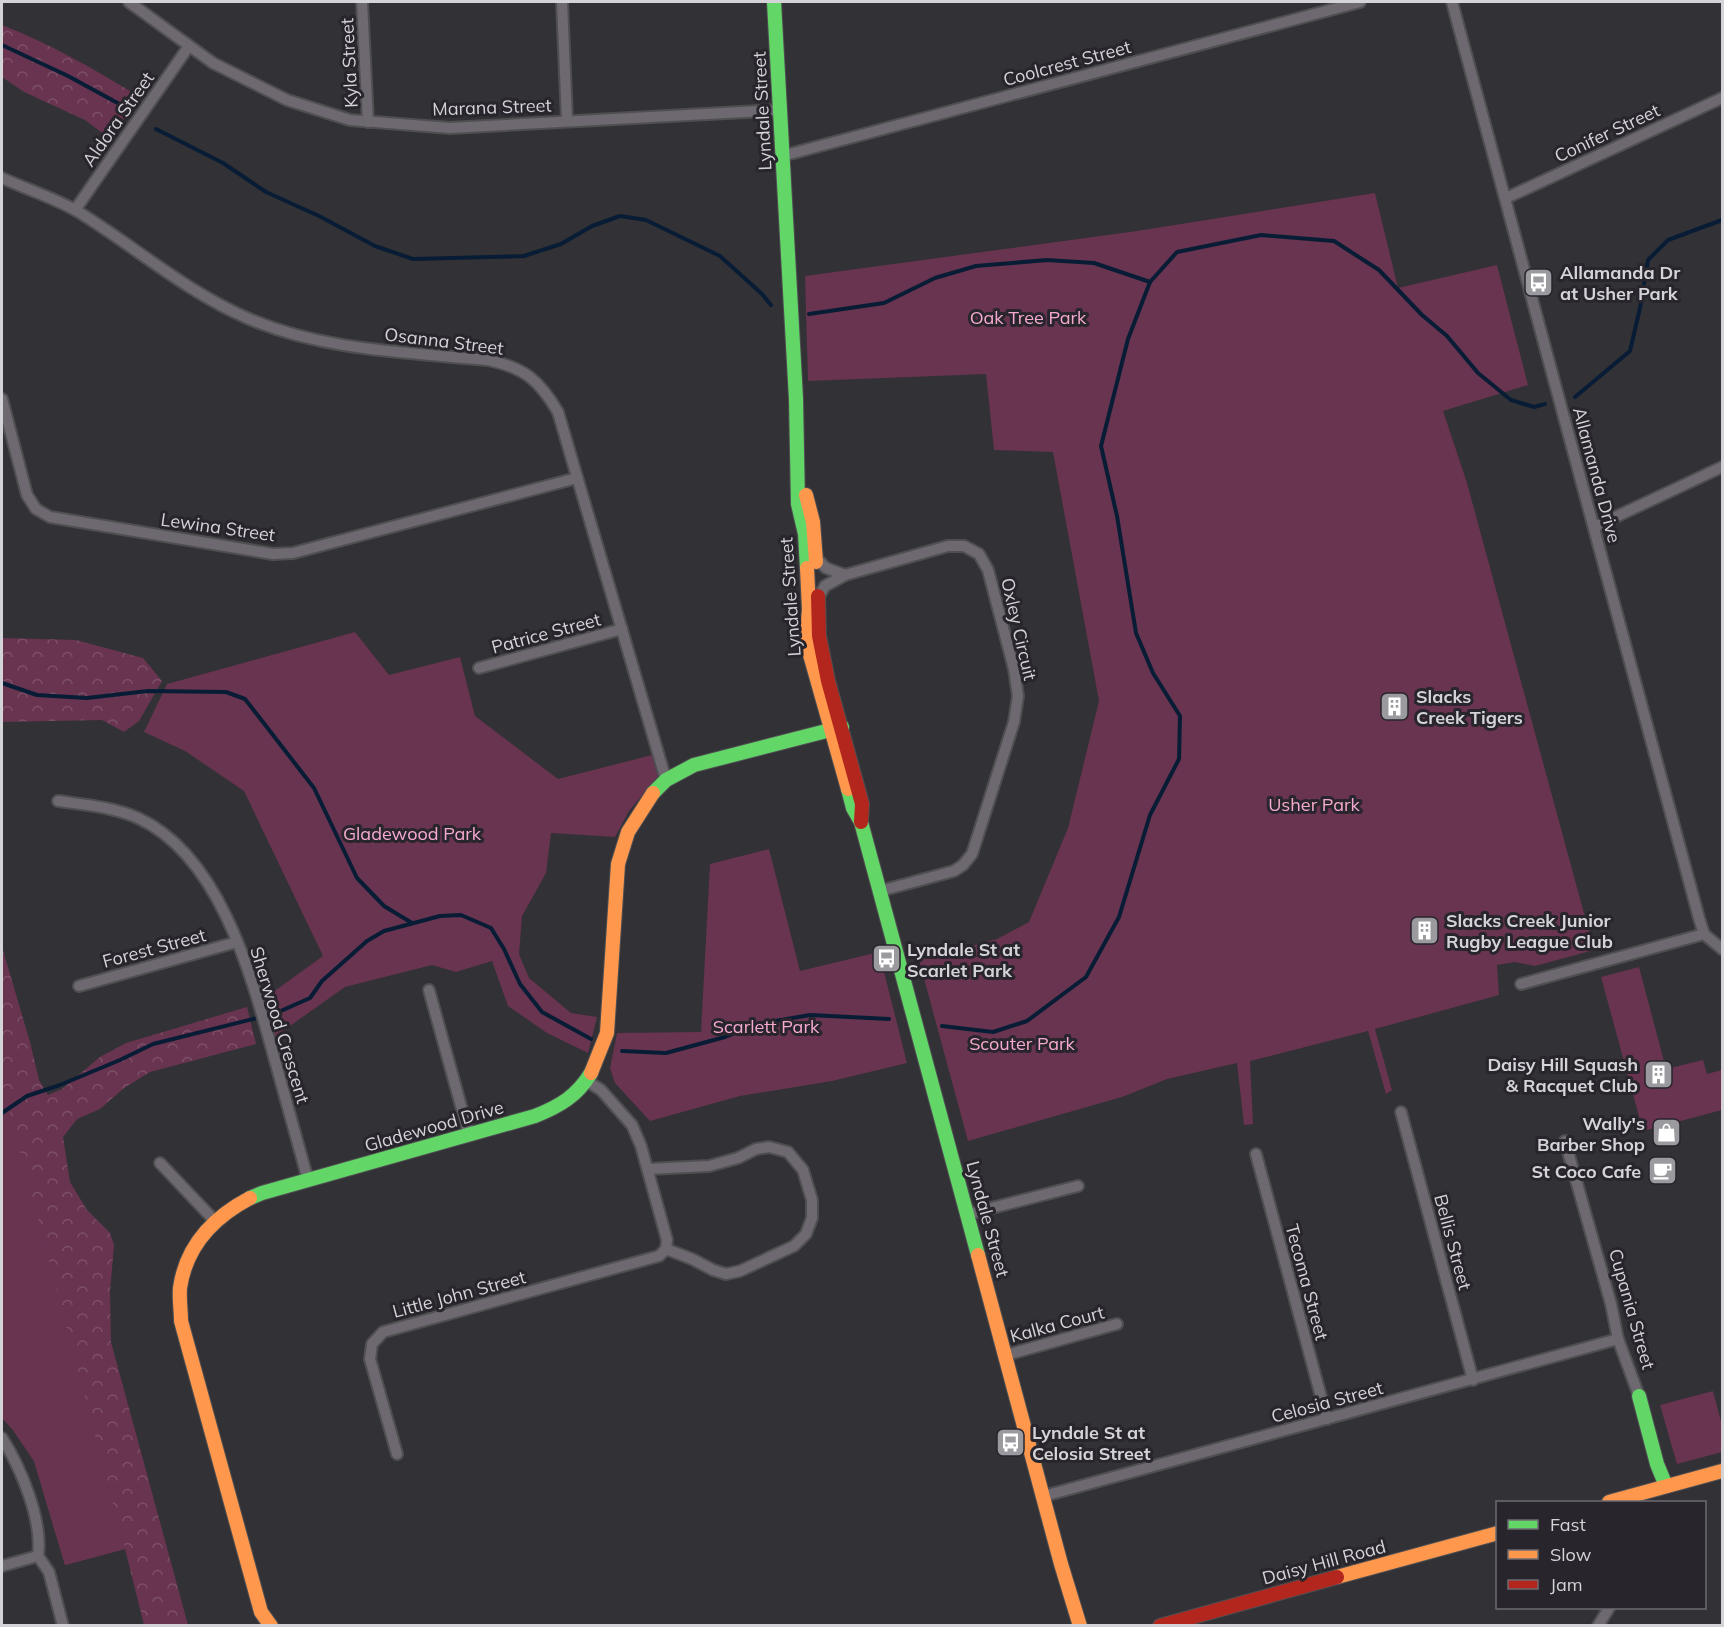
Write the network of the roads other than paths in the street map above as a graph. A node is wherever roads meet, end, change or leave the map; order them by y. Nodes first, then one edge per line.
1 (129, 2) edge
2 (362, 2) edge
3 (562, 2) edge
4 (774, 2) edge
5 (1360, 2) edge
6 (1452, 2) edge
7 (189, 46) junction
8 (1722, 98) edge
9 (780, 110) junction
10 (567, 120) junction
11 (368, 122) junction
12 (782, 156) junction
13 (2, 178) edge
14 (1506, 198) junction
15 (75, 210) junction
16 (2, 399) edge
17 (796, 399) junction
18 (1722, 467) edge
19 (577, 478) junction
20 (1594, 527) junction
21 (816, 558) junction
22 (845, 575) junction
23 (818, 598) junction
24 (622, 629) junction
25 (479, 668) dead end
26 (836, 729) junction
27 (666, 780) junction
28 (58, 801) dead end
29 (880, 891) junction
30 (1704, 934) junction
31 (237, 942) junction
32 (1722, 949) edge
33 (1521, 984) dead end
34 (79, 986) dead end
35 (429, 990) dead end
36 (587, 1081) junction
37 (1401, 1112) dead end
38 (469, 1135) junction
39 (1565, 1141) dead end
40 (1256, 1154) dead end
41 (160, 1163) dead end
42 (648, 1168) junction
43 (308, 1180) junction
44 (1078, 1186) dead end
45 (968, 1214) junction
46 (214, 1220) junction
47 (666, 1249) junction
48 (1117, 1324) dead end
49 (1618, 1339) junction
50 (1006, 1355) junction
51 (1473, 1380) junction
52 (1639, 1396) joint
53 (1327, 1419) junction
54 (2, 1438) edge
55 (397, 1454) dead end
56 (1722, 1471) edge
57 (1666, 1486) junction
58 (1044, 1496) junction
59 (1616, 1501) edge
60 (1496, 1533) edge
61 (38, 1556) junction
62 (2, 1566) edge
63 (1608, 1609) edge
64 (1189, 1622) edge
65 (63, 1626) edge
66 (271, 1626) edge
67 (1080, 1626) edge
68 (1160, 1626) edge
69 (1598, 1626) edge

1 - 7 street, Marana Street
2 - 11 street, Kyla Street
3 - 10 street
4 - 9 street, Lyndale Street
5 - 12 street, Coolcrest Street
6 - 14 street, Allamanda Drive
7 - 11 street, Marana Street
7 - 15 street, Aldora Street
8 - 14 street, Conifer Street
9 - 10 street, Marana Street
9 - 12 street, Lyndale Street
10 - 11 street, Marana Street
12 - 17 street, Lyndale Street
13 - 15 street, Osanna Street
14 - 20 street, Allamanda Drive
15 - 19 street, Osanna Street
16 - 19 street, Lewina Street
17 - 21 street, Lyndale Street
17 - 26 street, Lyndale Street
18 - 20 street
19 - 24 street, Osanna Street
20 - 30 street, Allamanda Drive
21 - 22 street
21 - 23 street, Lyndale Street
22 - 23 street, Oxley Circuit
22 - 29 street, Oxley Circuit
23 - 26 street, Lyndale Street
24 - 25 street, Patrice Street
24 - 27 street, Osanna Street
26 - 27 street, Gladewood Drive
26 - 29 street, Lyndale Street
27 - 36 street, Gladewood Drive
28 - 31 street, Sherwood Crescent
29 - 45 street, Lyndale Street
30 - 32 street
30 - 33 street
31 - 34 street, Forest Street
31 - 43 street, Sherwood Crescent
35 - 38 street
36 - 38 street, Gladewood Drive
36 - 42 street
37 - 51 street, Bellis Street
38 - 43 street, Gladewood Drive
39 - 49 street, Cupania Street
40 - 53 street, Tecoma Street
41 - 46 street
42 - 47 street
42 - 47 street
43 - 46 street, Gladewood Drive
44 - 45 street
45 - 50 street, Lyndale Street
46 - 66 street, Gladewood Drive
47 - 55 street, Little John Street
48 - 50 street, Kalka Court
49 - 51 street, Celosia Street
49 - 52 street, Cupania Street
50 - 58 street, Lyndale Street
51 - 53 street, Celosia Street
52 - 57 street, Cupania Street
53 - 58 street, Celosia Street
54 - 61 street
56 - 57 street
57 - 59 street
58 - 67 street, Lyndale Street
60 - 64 street, Daisy Hill Road
61 - 62 street
61 - 65 street
63 - 69 street
64 - 68 street, Daisy Hill Road

